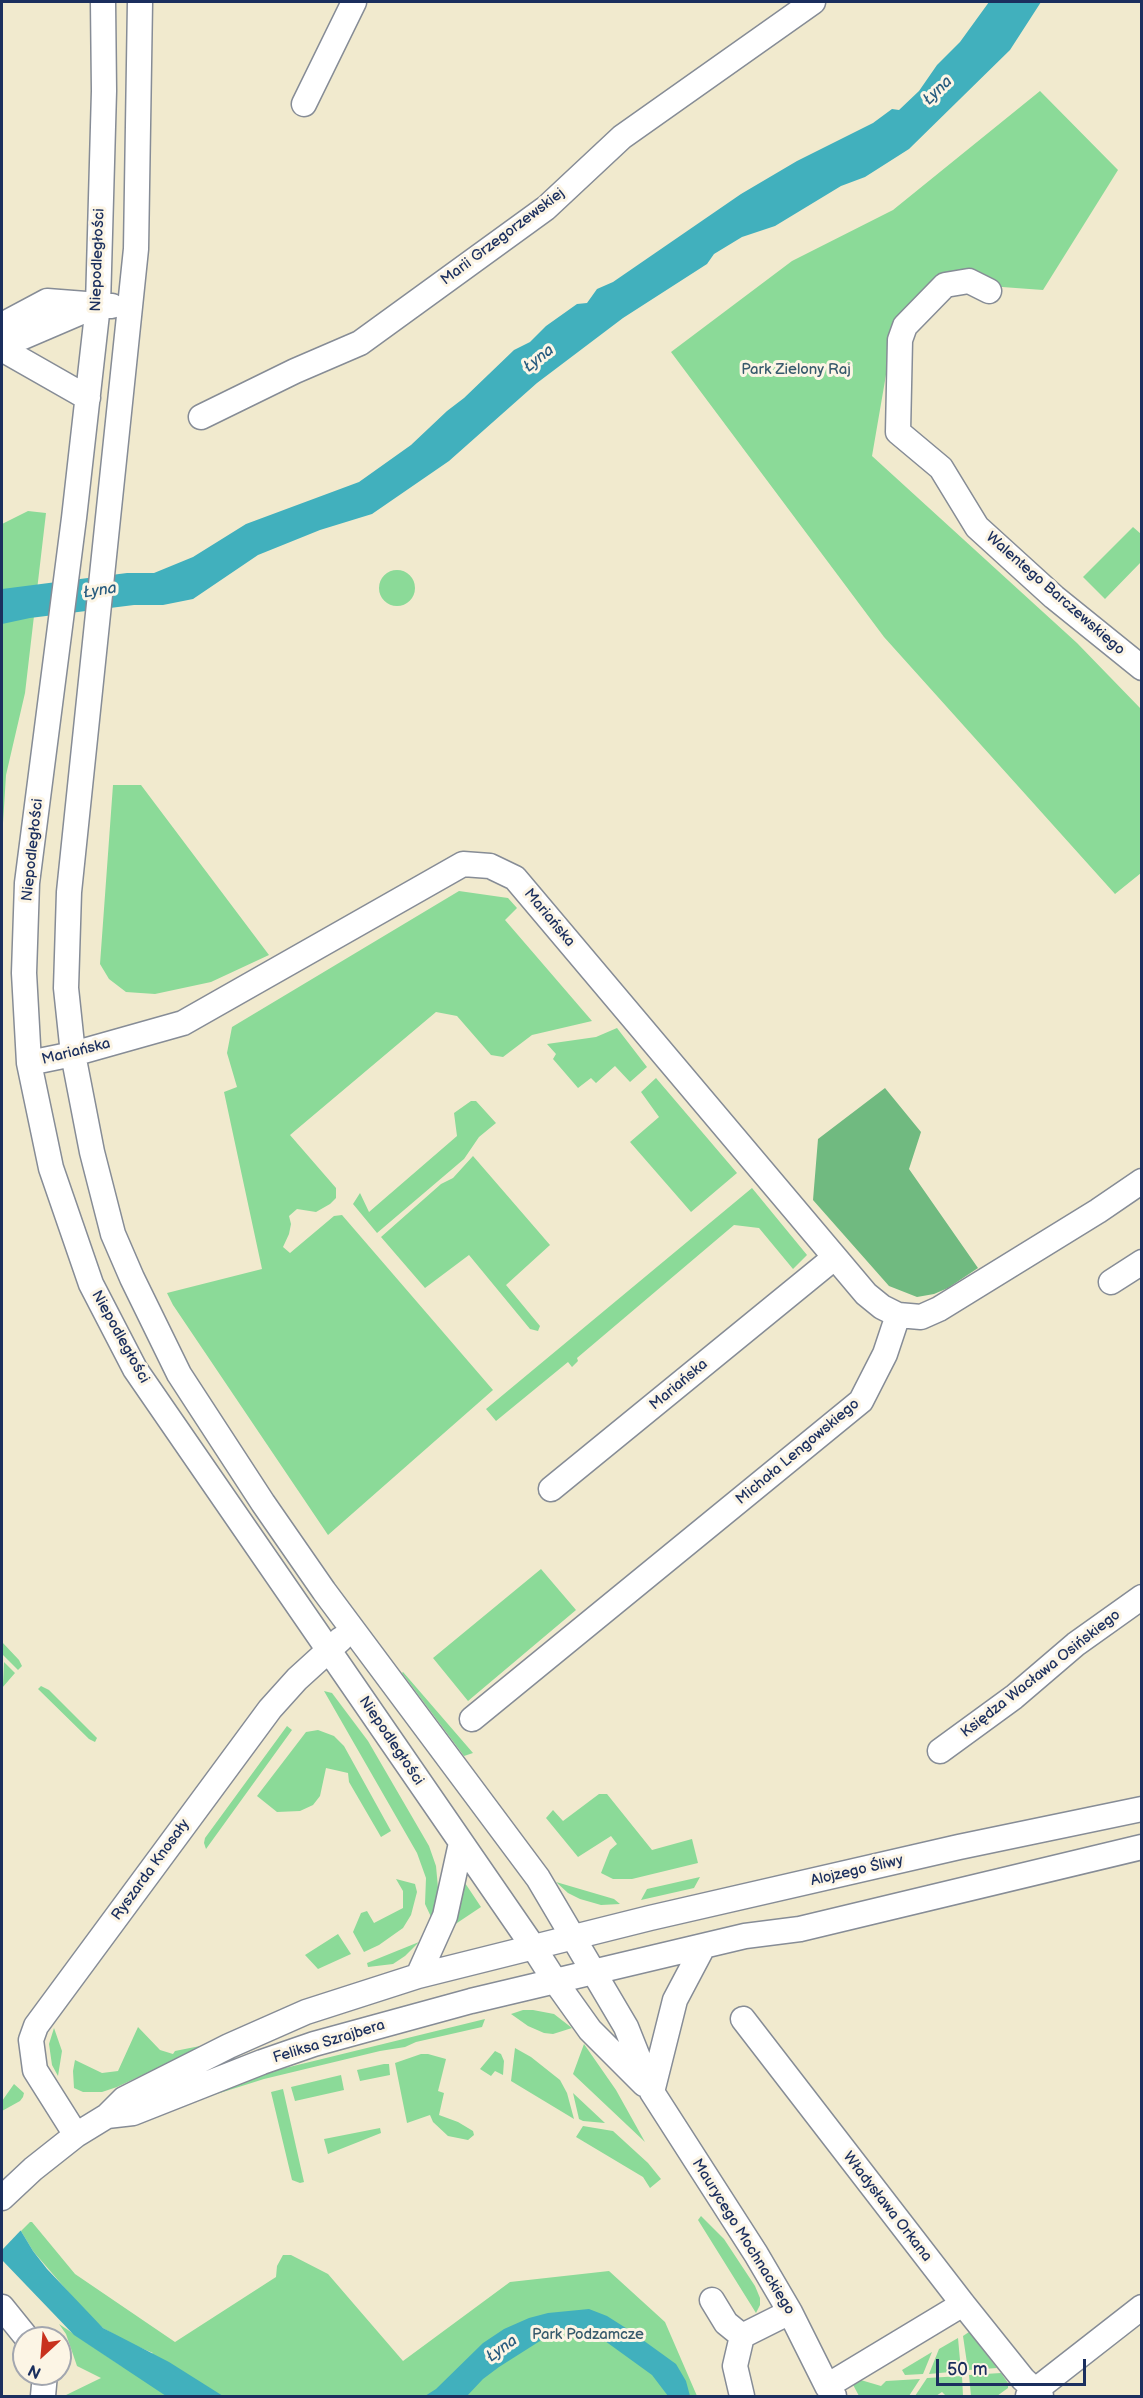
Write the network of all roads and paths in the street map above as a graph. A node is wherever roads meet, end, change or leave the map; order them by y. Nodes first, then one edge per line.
1 (103, 2) edge
2 (140, 2) edge
3 (354, 2) edge
4 (813, 2) edge
5 (304, 104) dead end
6 (988, 291) dead end
7 (98, 305) junction
8 (129, 306) junction
9 (2, 326) edge
10 (2, 348) edge
11 (88, 398) junction
12 (201, 417) dead end
13 (1142, 668) edge
14 (73, 1054) junction
15 (29, 1063) junction
16 (1142, 1181) edge
17 (834, 1258) junction
18 (1142, 1262) edge
19 (1111, 1282) dead end
20 (898, 1315) junction
21 (551, 1489) dead end
22 (1142, 1597) edge
23 (352, 1629) junction
24 (329, 1650) junction
25 (472, 1719) dead end
26 (940, 1751) dead end
27 (1142, 1809) edge
28 (461, 1843) junction
29 (1142, 1847) edge
30 (573, 1938) junction
31 (703, 1947) junction
32 (534, 1948) junction
33 (594, 1972) junction
34 (418, 1976) junction
35 (555, 1981) junction
36 (743, 2019) dead end
37 (652, 2092) junction
38 (108, 2116) junction
39 (75, 2135) junction
40 (2, 2199) edge
41 (712, 2300) dead end
42 (963, 2304) junction
43 (2, 2307) edge
44 (1142, 2307) edge
45 (790, 2312) junction
46 (17, 2326) edge
47 (742, 2336) junction
48 (830, 2393) edge
49 (1035, 2395) edge
50 (742, 2397) edge

1 - 7 street, Niepodległości
2 - 8 street
3 - 5 street
4 - 12 street, Marii Grzegorzewskiej
6 - 13 street, Walentego Barczewskiego
7 - 8 street
7 - 9 street
7 - 10 street
7 - 11 street, Niepodległości
8 - 14 street
10 - 11 street
11 - 15 street, Niepodległości
14 - 15 street, Mariańska
14 - 17 street, Mariańska
14 - 23 street
15 - 24 street, Niepodległości
16 - 20 street
17 - 20 street, Mariańska
17 - 21 street, Mariańska
18 - 19 street
20 - 25 street, Michała Lengowskiego
22 - 26 street, Księdza Wacława Osińskiego
23 - 24 street, Ryszarda Knosały
23 - 30 street
24 - 28 street, Niepodległości
24 - 39 street, Ryszarda Knosały
27 - 30 street, Alojzego Śliwy
28 - 32 street, Niepodległości
28 - 34 street
29 - 31 street
30 - 32 street, Alojzego Śliwy
30 - 33 street, Maurycego Mochnackiego
31 - 33 street
31 - 37 street
32 - 34 street, Feliksa Szrajbera
32 - 35 street, Niepodległości
33 - 35 street, Feliksa Szrajbera
33 - 37 street, Maurycego Mochnackiego
34 - 38 street, Feliksa Szrajbera
35 - 37 street, Maurycego Mochnackiego
35 - 38 street, Feliksa Szrajbera
36 - 42 street, Władysława Orkana
37 - 45 street, Maurycego Mochnackiego
38 - 39 street, Feliksa Szrajbera
39 - 40 street, Feliksa Szrajbera
41 - 47 street
42 - 48 street
42 - 49 street, Władysława Orkana
43 - 46 street
44 - 49 street
45 - 47 street
45 - 48 street, Maurycego Mochnackiego
47 - 50 street

